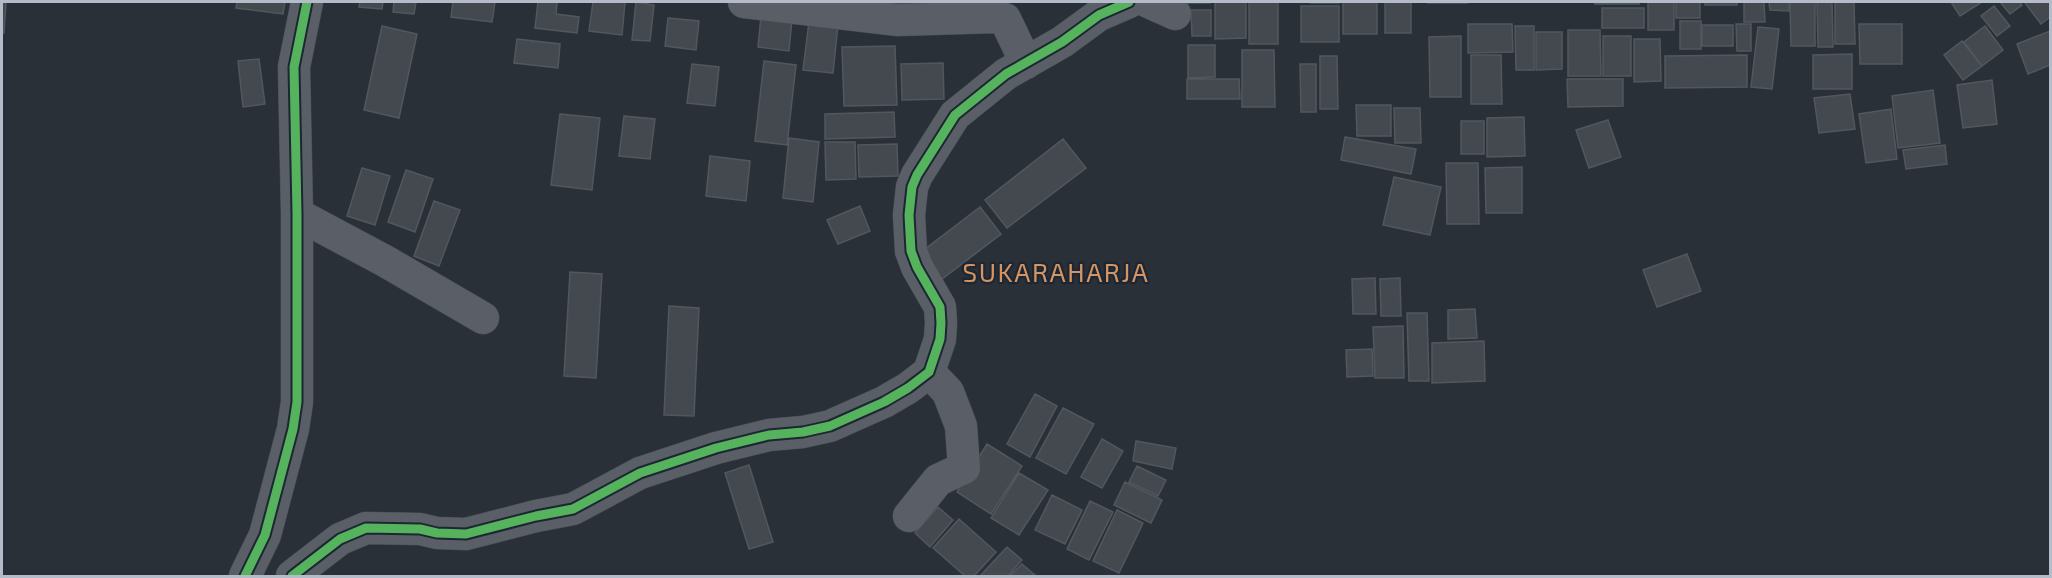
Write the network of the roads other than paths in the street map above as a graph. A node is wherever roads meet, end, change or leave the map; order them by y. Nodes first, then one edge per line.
1 (307, 2) edge
2 (744, 2) edge
3 (1129, 2) edge
4 (880, 10) edge
5 (1026, 63) junction
6 (297, 214) junction
7 (483, 318) dead end
8 (929, 372) junction
9 (909, 516) dead end
10 (245, 576) edge
11 (292, 576) edge

1 - 6 street
2 - 4 street
3 - 5 street
4 - 5 street
5 - 8 street
6 - 7 street
6 - 10 street
8 - 9 street
8 - 11 street

